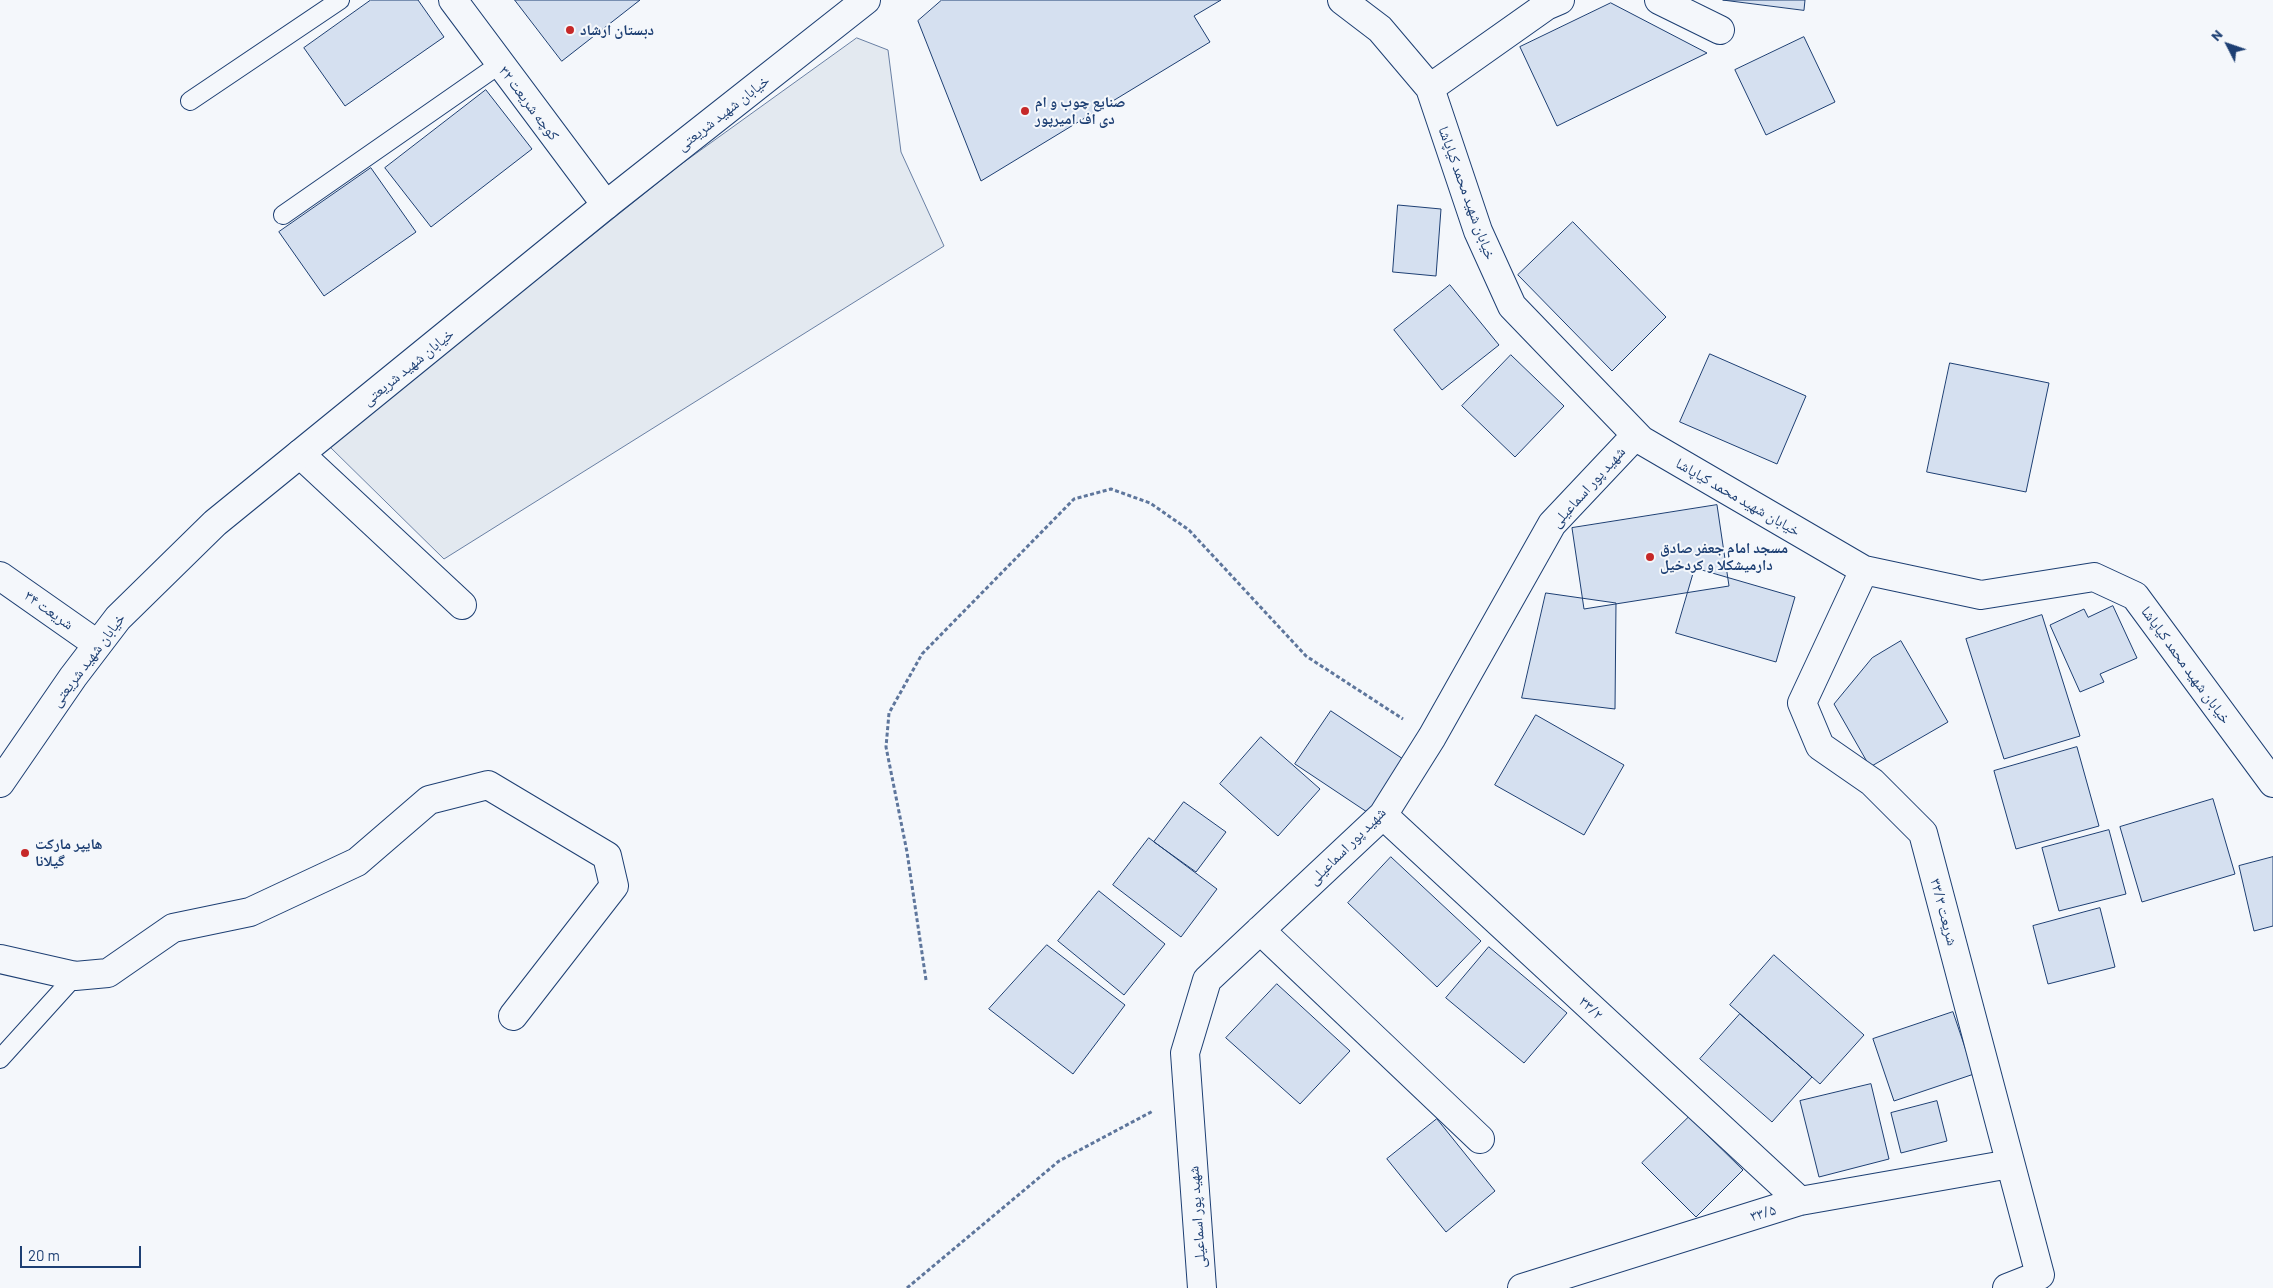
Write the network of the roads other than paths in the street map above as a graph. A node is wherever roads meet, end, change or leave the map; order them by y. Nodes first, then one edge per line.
1 (340, 0) edge
2 (452, 0) edge
3 (866, 0) edge
4 (1342, 0) edge
5 (1560, 0) edge
6 (1659, 0) edge
7 (1720, 30) dead end
8 (500, 64) junction
9 (1430, 88) junction
10 (190, 100) dead end
11 (606, 205) junction
12 (283, 215) dead end
13 (1636, 435) junction
14 (300, 454) junction
15 (1864, 570) junction
16 (0, 576) edge
17 (462, 605) dead end
18 (97, 644) junction
19 (0, 783) edge
20 (2273, 783) edge
21 (1382, 815) junction
22 (1260, 930) junction
23 (0, 959) edge
24 (75, 976) junction
25 (513, 1016) dead end
26 (0, 1059) edge
27 (1480, 1139) dead end
28 (2010, 1164) junction
29 (1800, 1201) junction
30 (1202, 1288) edge
31 (1522, 1288) edge
32 (2007, 1288) edge

1 - 10 lane
2 - 8 street, کوچه شریعت ۳۲
3 - 11 street, خیابان شهید شریعتی
4 - 9 street, خیابان شهید محمد کیاپاشا
5 - 9 street
6 - 7 street
8 - 11 street, کوچه شریعت ۳۲
8 - 12 lane
9 - 13 street, خیابان شهید محمد کیاپاشا
11 - 14 street, خیابان شهید شریعتی
13 - 15 street, خیابان شهید محمد کیاپاشا
13 - 21 street, شهید پور اسماعیلی
14 - 17 street
14 - 18 street, خیابان شهید شریعتی
15 - 20 street, خیابان شهید محمد کیاپاشا
15 - 28 street, شریعت ۳۳/۳
16 - 18 street, شریعت ۳۴
18 - 19 street, خیابان شهید شریعتی
21 - 22 street, شهید پور اسماعیلی
21 - 29 street, ۳۳/۲
22 - 27 street
22 - 30 street, شهید پور اسماعیلی
23 - 24 street
24 - 25 street
24 - 26 lane
28 - 29 street, ۳۳/۵
28 - 32 street, شریعت ۳۳/۳
29 - 31 street, ۳۳/۵

